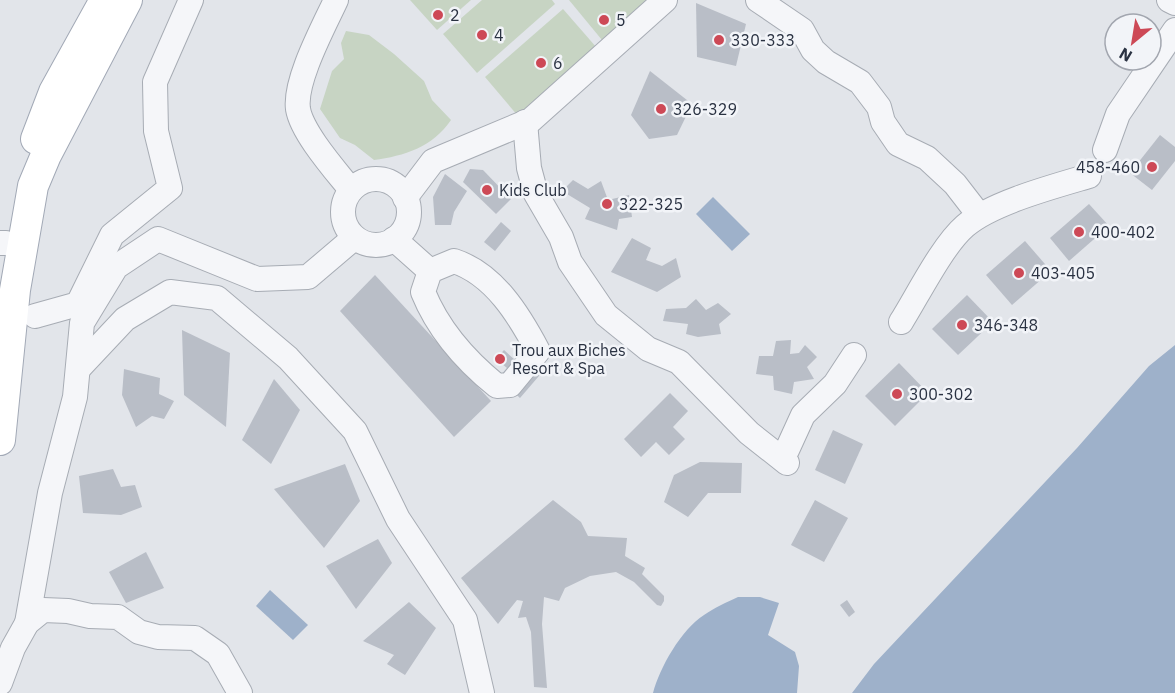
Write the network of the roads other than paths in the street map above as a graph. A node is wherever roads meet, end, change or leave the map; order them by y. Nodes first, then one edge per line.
1 (105, 0) edge
2 (127, 0) edge
3 (191, 0) edge
4 (336, 0) edge
5 (665, 0) edge
6 (758, 0) edge
7 (1169, 0) edge
8 (1175, 3) edge
9 (1175, 30) edge
10 (525, 123) junction
11 (1105, 150) dead end
12 (1089, 176) dead end
13 (351, 190) junction
14 (405, 198) junction
15 (28, 215) junction
16 (979, 215) junction
17 (354, 238) junction
18 (394, 239) junction
19 (3, 243) edge
20 (430, 271) junction
21 (9, 282) edge
22 (35, 316) dead end
23 (901, 322) dead end
24 (854, 355) dead end
25 (78, 369) junction
26 (0, 440) edge
27 (27, 623) junction
28 (0, 684) edge
29 (240, 693) edge
30 (482, 693) edge

1 - 19 main road
2 - 15 main road
3 - 22 lane
4 - 13 lane
5 - 10 lane
6 - 16 lane
7 - 8 lane
9 - 11 lane
10 - 14 lane
10 - 24 lane
12 - 16 lane
13 - 14 lane
13 - 17 lane
14 - 18 lane
15 - 19 main road
15 - 21 main road
16 - 23 lane
17 - 18 lane
17 - 25 lane
18 - 20 lane
19 - 21 main road
20 - 20 lane
21 - 26 main road
25 - 27 lane
25 - 30 lane
27 - 28 lane
27 - 29 lane

